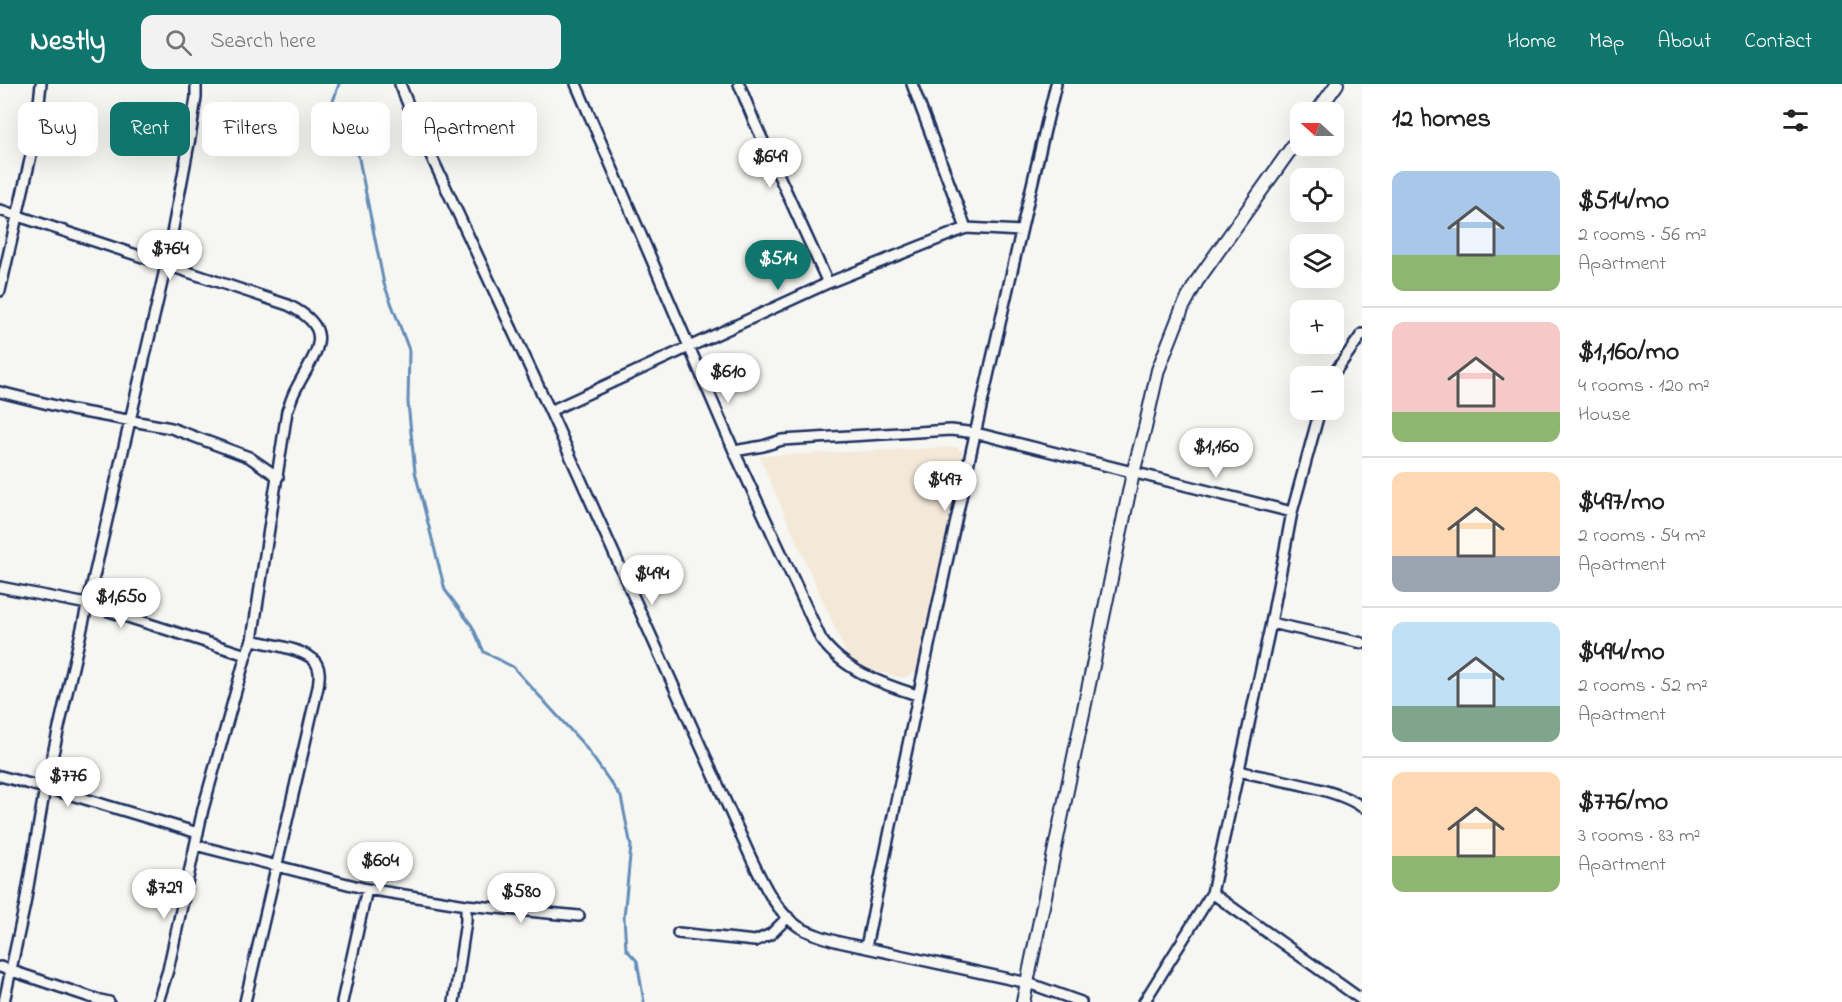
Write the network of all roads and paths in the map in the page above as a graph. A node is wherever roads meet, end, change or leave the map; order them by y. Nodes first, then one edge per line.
1 (41, 84) edge
2 (196, 84) edge
3 (400, 84) edge
4 (576, 84) edge
5 (740, 84) edge
6 (912, 84) edge
7 (1056, 84) edge
8 (1337, 84) edge
9 (1324, 102) edge
10 (1290, 150) edge
11 (0, 210) edge
12 (18, 216) junction
13 (966, 228) junction
14 (1021, 231) junction
15 (166, 265) junction
16 (828, 283) junction
17 (0, 291) edge
18 (1362, 334) edge
19 (688, 346) junction
20 (1339, 366) edge
21 (0, 392) edge
22 (550, 411) junction
23 (130, 420) junction
24 (1317, 420) edge
25 (976, 432) junction
26 (734, 451) junction
27 (1133, 473) junction
28 (278, 477) junction
29 (1292, 512) junction
30 (0, 587) edge
31 (87, 604) junction
32 (1271, 623) junction
33 (252, 640) junction
34 (1362, 643) edge
35 (246, 655) junction
36 (917, 695) junction
37 (1238, 771) junction
38 (0, 776) edge
39 (45, 788) junction
40 (1362, 807) edge
41 (198, 833) junction
42 (195, 845) junction
43 (277, 867) junction
44 (367, 889) junction
45 (1212, 893) junction
46 (466, 905) junction
47 (579, 916) dead end
48 (788, 917) junction
49 (678, 933) dead end
50 (866, 947) junction
51 (0, 967) edge
52 (11, 970) junction
53 (1028, 982) junction
54 (1362, 1000) edge
55 (344, 1001) edge
56 (4, 1002) edge
57 (109, 1002) edge
58 (158, 1002) edge
59 (245, 1002) edge
60 (454, 1002) edge
61 (1023, 1002) edge
62 (1081, 1002) edge
63 (1144, 1002) edge

1 - 12 street
2 - 15 street
3 - 22 street
4 - 19 street
5 - 16 street
6 - 13 street
7 - 14 street
8 - 9 street
10 - 27 street
11 - 12 street
12 - 15 street
12 - 17 street
13 - 14 street
13 - 16 street
14 - 25 street
15 - 23 street
15 - 28 street
16 - 19 street
18 - 20 street
19 - 22 street
19 - 26 street
21 - 23 street
22 - 48 street
23 - 28 street
23 - 31 street
24 - 29 street
25 - 26 street
25 - 27 street
25 - 36 street
26 - 36 street
27 - 29 street
27 - 53 street
28 - 33 street
29 - 32 street
30 - 31 street
31 - 35 street
31 - 39 street
32 - 34 street
32 - 37 street
33 - 35 street
33 - 43 street
35 - 41 street
36 - 50 street
37 - 40 street
37 - 45 street
38 - 39 street
39 - 41 street
39 - 52 street
41 - 42 street
42 - 43 street
42 - 58 street
43 - 44 street
43 - 59 street
44 - 46 street
44 - 55 street
45 - 54 street
45 - 63 street
46 - 47 street
46 - 60 street
48 - 49 street
48 - 50 street
50 - 53 street
51 - 52 street
52 - 56 street
52 - 57 street
53 - 61 street
53 - 62 street

